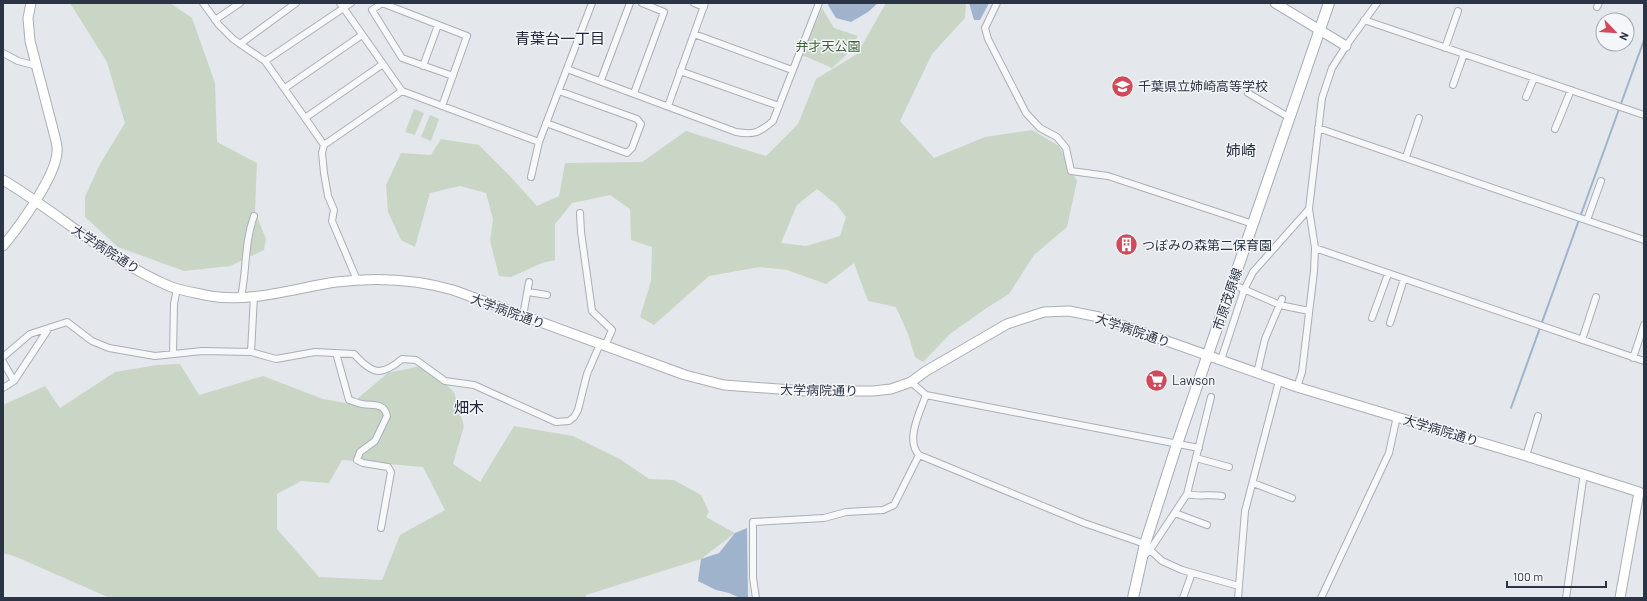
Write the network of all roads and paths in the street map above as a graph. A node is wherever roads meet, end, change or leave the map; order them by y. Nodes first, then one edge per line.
1 (31, 3) edge
2 (203, 3) edge
3 (240, 3) edge
4 (296, 3) edge
5 (351, 3) edge
6 (592, 3) edge
7 (630, 3) edge
8 (642, 3) edge
9 (694, 3) edge
10 (819, 3) edge
11 (997, 3) edge
12 (1275, 3) edge
13 (1329, 3) edge
14 (1377, 3) edge
15 (342, 5) edge
16 (704, 5) edge
17 (1458, 11) dead end
18 (215, 20) junction
19 (1364, 20) junction
20 (438, 25) junction
21 (1320, 29) junction
22 (362, 34) junction
23 (694, 34) junction
24 (240, 44) junction
25 (1346, 46) junction
26 (1445, 48) junction
27 (3, 53) edge
28 (1464, 54) junction
29 (265, 61) junction
30 (383, 64) junction
31 (37, 66) junction
32 (423, 66) junction
33 (567, 69) junction
34 (680, 70) junction
35 (792, 70) junction
36 (453, 76) junction
37 (1534, 78) junction
38 (601, 80) junction
39 (1453, 85) dead end
40 (284, 88) junction
41 (1571, 90) junction
42 (402, 91) junction
43 (559, 91) junction
44 (1248, 92) dead end
45 (634, 93) junction
46 (1526, 98) dead end
47 (442, 106) junction
48 (668, 106) junction
49 (779, 106) junction
50 (1644, 116) edge
51 (305, 118) junction
52 (1290, 118) junction
53 (1419, 118) dead end
54 (546, 123) junction
55 (1318, 128) junction
56 (1554, 129) dead end
57 (539, 142) junction
58 (324, 145) junction
59 (1406, 157) junction
60 (531, 177) dead end
61 (3, 180) edge
62 (1601, 181) dead end
63 (35, 200) junction
64 (1309, 209) junction
65 (580, 213) dead end
66 (254, 216) dead end
67 (1586, 220) junction
68 (1253, 224) junction
69 (1644, 240) edge
70 (3, 246) edge
71 (1315, 248) junction
72 (1388, 274) junction
73 (1404, 279) junction
74 (357, 280) junction
75 (529, 282) dead end
76 (1232, 284) junction
77 (177, 288) junction
78 (1244, 290) junction
79 (528, 292) junction
80 (547, 295) dead end
81 (254, 296) junction
82 (241, 297) junction
83 (1596, 297) dead end
84 (1281, 302) junction
85 (1309, 311) junction
86 (523, 316) junction
87 (1372, 318) dead end
88 (1390, 323) dead end
89 (1644, 325) edge
90 (49, 328) junction
91 (1582, 340) junction
92 (602, 345) junction
93 (251, 352) junction
94 (336, 353) junction
95 (173, 354) junction
96 (1207, 356) junction
97 (3, 357) edge
98 (1633, 358) junction
99 (1221, 360) junction
100 (1644, 361) edge
101 (3, 362) edge
102 (1257, 373) junction
103 (14, 381) junction
104 (1278, 381) junction
105 (911, 382) junction
106 (1298, 387) junction
107 (3, 388) edge
108 (926, 395) junction
109 (1211, 397) dead end
110 (1397, 416) junction
111 (1538, 416) dead end
112 (1177, 444) junction
113 (1198, 448) junction
114 (919, 455) junction
115 (1526, 456) junction
116 (1196, 458) junction
117 (1228, 466) dead end
118 (1584, 474) junction
119 (1253, 483) junction
120 (1642, 493) edge
121 (1187, 494) junction
122 (1222, 496) dead end
123 (1292, 498) dead end
124 (1175, 513) junction
125 (1207, 525) dead end
126 (381, 528) dead end
127 (1147, 547) junction
128 (1192, 573) junction
129 (1239, 586) junction
130 (756, 598) edge
131 (1133, 598) edge
132 (1184, 598) edge
133 (1238, 598) edge
134 (1321, 598) edge
135 (1566, 598) edge
136 (1620, 598) edge

1 - 31 street
2 - 18 street
3 - 18 street
4 - 24 street
5 - 15 street
6 - 33 street
7 - 38 street
8 - 45 street
9 - 16 street
10 - 35 street
11 - 68 street
12 - 21 street
13 - 21 main road, 市原茂原線
14 - 19 street
15 - 22 street
15 - 29 street
16 - 23 street
17 - 26 street
18 - 24 street
19 - 25 street
19 - 26 street
20 - 32 street
20 - 32 street
20 - 36 street
21 - 25 street
21 - 52 main road, 市原茂原線
22 - 30 street
22 - 40 street
23 - 34 street
23 - 35 street
24 - 29 street
25 - 55 street
26 - 28 street
27 - 31 street
28 - 37 street
28 - 39 street
29 - 40 street
30 - 42 street
30 - 51 street
31 - 63 street
32 - 36 street
33 - 38 street
33 - 43 street
34 - 48 street
34 - 49 street
35 - 49 street
36 - 47 street
37 - 41 street
37 - 46 street
38 - 45 street
40 - 51 street
41 - 50 street
41 - 56 street
42 - 47 street
42 - 58 street
43 - 54 street
43 - 54 street
44 - 52 street
45 - 48 street
47 - 57 street
48 - 49 street
51 - 58 street
52 - 68 main road, 市原茂原線
53 - 59 street
54 - 57 street
55 - 59 street
55 - 64 street
57 - 60 street
58 - 74 street
59 - 67 street
61 - 63 street, 大学病院通り
62 - 67 street
63 - 70 street
63 - 77 street, 大学病院通り
64 - 71 street
64 - 78 street
65 - 92 street
66 - 82 street
67 - 69 street
68 - 76 main road, 市原茂原線
71 - 72 street
71 - 85 street
72 - 73 street
72 - 87 street
73 - 88 street
73 - 91 street
74 - 81 street, 大学病院通り
74 - 86 street, 大学病院通り
75 - 79 street
76 - 78 street
76 - 96 main road, 市原茂原線
77 - 82 street, 大学病院通り
77 - 95 street
78 - 84 street
78 - 99 street
79 - 80 street
79 - 86 street
81 - 82 street, 大学病院通り
81 - 93 street
83 - 91 street
84 - 85 street
84 - 102 street
85 - 106 street
86 - 92 street, 大学病院通り
89 - 98 street
90 - 95 street
90 - 97 street
90 - 103 street
91 - 98 street
92 - 94 street
92 - 105 street, 大学病院通り
93 - 94 street
93 - 95 street
94 - 126 street
96 - 99 street, 大学病院通り
96 - 105 street, 大学病院通り
96 - 112 main road, 市原茂原線
98 - 100 street
99 - 102 street, 大学病院通り
101 - 103 street
102 - 104 street, 大学病院通り
103 - 107 street
104 - 106 street, 大学病院通り
104 - 119 street
105 - 108 street
106 - 110 street, 大学病院通り
108 - 112 street
108 - 114 street
109 - 113 street
110 - 115 street, 大学病院通り
110 - 134 street
111 - 115 street
112 - 113 street
112 - 127 main road, 市原茂原線
113 - 116 street
114 - 127 street
114 - 130 street
115 - 118 street, 大学病院通り
116 - 117 street
116 - 121 street
118 - 120 street, 大学病院通り
118 - 135 street
119 - 123 street
119 - 129 street
120 - 136 street
121 - 122 street
121 - 124 street
124 - 125 street
124 - 127 street
127 - 128 street
127 - 131 main road, 市原茂原線
128 - 129 street
128 - 132 street
129 - 133 street

